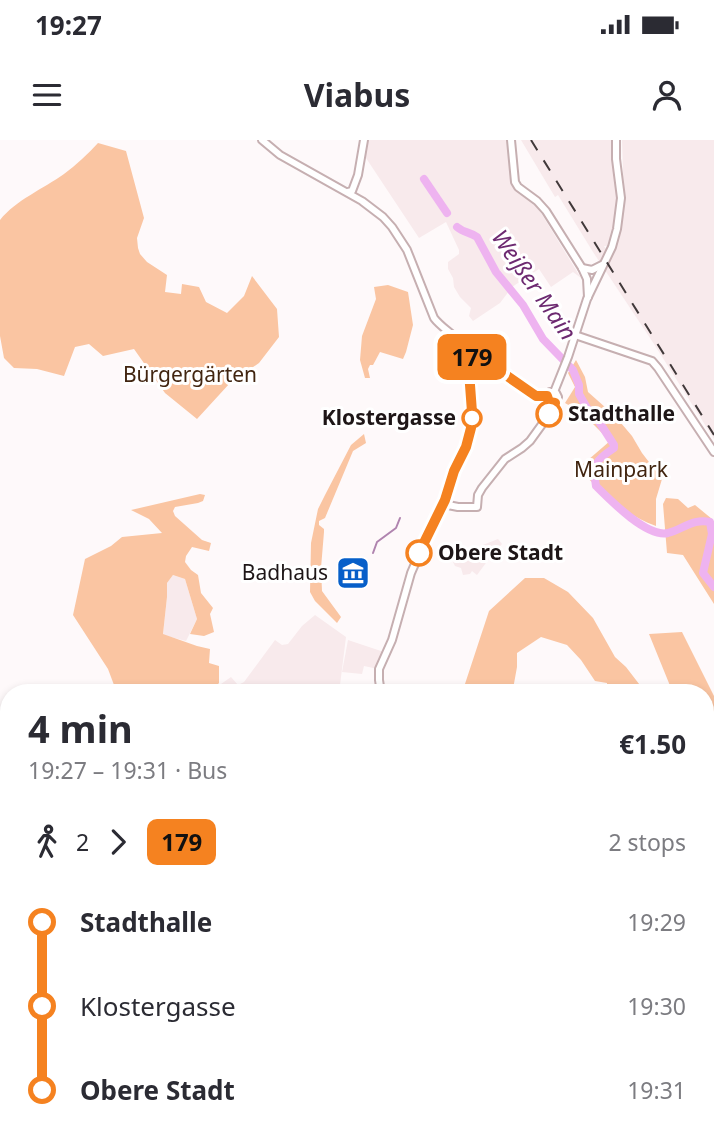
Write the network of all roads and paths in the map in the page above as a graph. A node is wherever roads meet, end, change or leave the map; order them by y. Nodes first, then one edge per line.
1 (262, 140) edge
2 (356, 140) edge
3 (511, 140) edge
4 (616, 140) edge
5 (364, 142) edge
6 (348, 192) junction
7 (602, 265) junction
8 (582, 268) junction
9 (587, 299) junction
10 (575, 335) junction
11 (468, 358) junction
12 (554, 392) junction
13 (547, 396) junction
14 (555, 403) junction
15 (714, 452) edge
16 (443, 504) junction
17 (380, 684) edge

1 - 6 street
2 - 5 street
3 - 8 street
4 - 7 street
5 - 6 street
6 - 11 street
7 - 8 street
7 - 9 street
8 - 9 street
9 - 10 street
10 - 12 street
10 - 15 street
11 - 13 street
11 - 16 street
12 - 13 street
12 - 14 street
13 - 14 street
14 - 16 street
16 - 17 street

